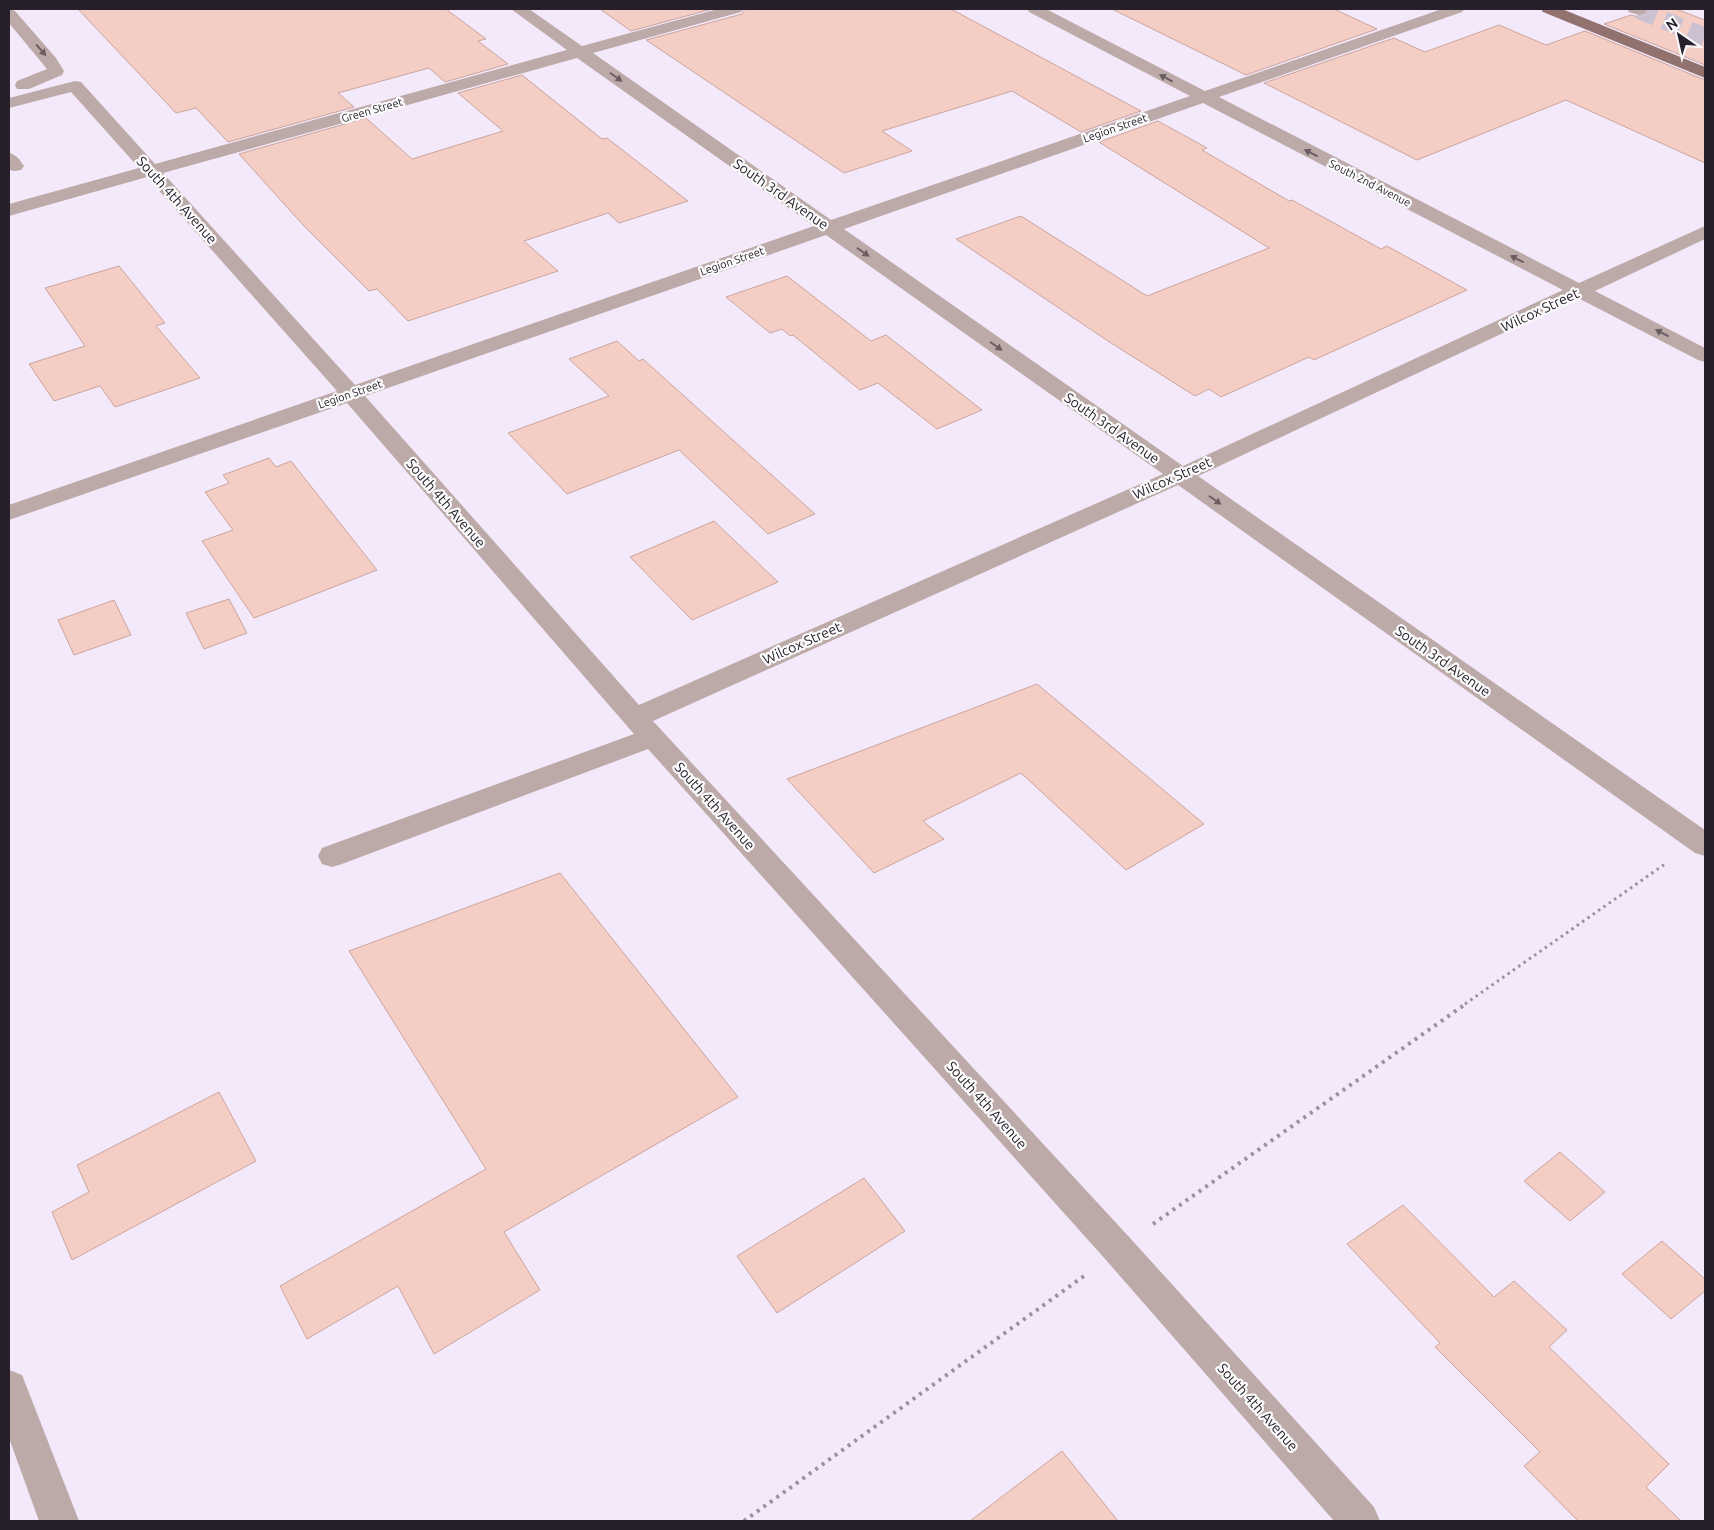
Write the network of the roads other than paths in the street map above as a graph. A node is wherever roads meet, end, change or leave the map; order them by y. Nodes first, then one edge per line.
1 (519, 9) edge
2 (735, 9) edge
3 (1035, 9) edge
4 (1456, 9) edge
5 (1549, 9) edge
6 (9, 14) edge
7 (580, 52) junction
8 (1705, 73) edge
9 (9, 90) edge
10 (1203, 97) junction
11 (9, 104) edge
12 (150, 171) junction
13 (9, 210) edge
14 (828, 227) junction
15 (1705, 232) edge
16 (1581, 292) junction
17 (1705, 356) edge
18 (350, 394) junction
19 (1179, 475) junction
20 (9, 513) edge
21 (644, 728) junction
22 (1705, 846) edge
23 (332, 856) dead end
24 (9, 1388) edge
25 (59, 1521) edge
26 (1360, 1521) edge

1 - 7 street, South 3rd Avenue
2 - 7 street, Green Street
10 -> 3 street, South 2nd Avenue
4 - 10 street, Legion Street
5 - 8 main road
6 -> 9 street
7 - 12 street, Green Street
7 -> 14 street, South 3rd Avenue
10 - 14 street, Legion Street
16 -> 10 street, South 2nd Avenue
11 - 12 street, South 4th Avenue
12 - 13 street, Green Street
12 - 18 street, South 4th Avenue
14 - 18 street, Legion Street
14 -> 19 street, South 3rd Avenue
15 - 16 street, Wilcox Street
17 -> 16 street, South 2nd Avenue
16 - 19 street, Wilcox Street
18 - 20 street, Legion Street
18 - 21 street, South 4th Avenue
19 - 21 street, Wilcox Street
19 -> 22 street, South 3rd Avenue
21 - 23 street, Wilcox Street
21 - 26 street, South 4th Avenue
24 - 25 street

